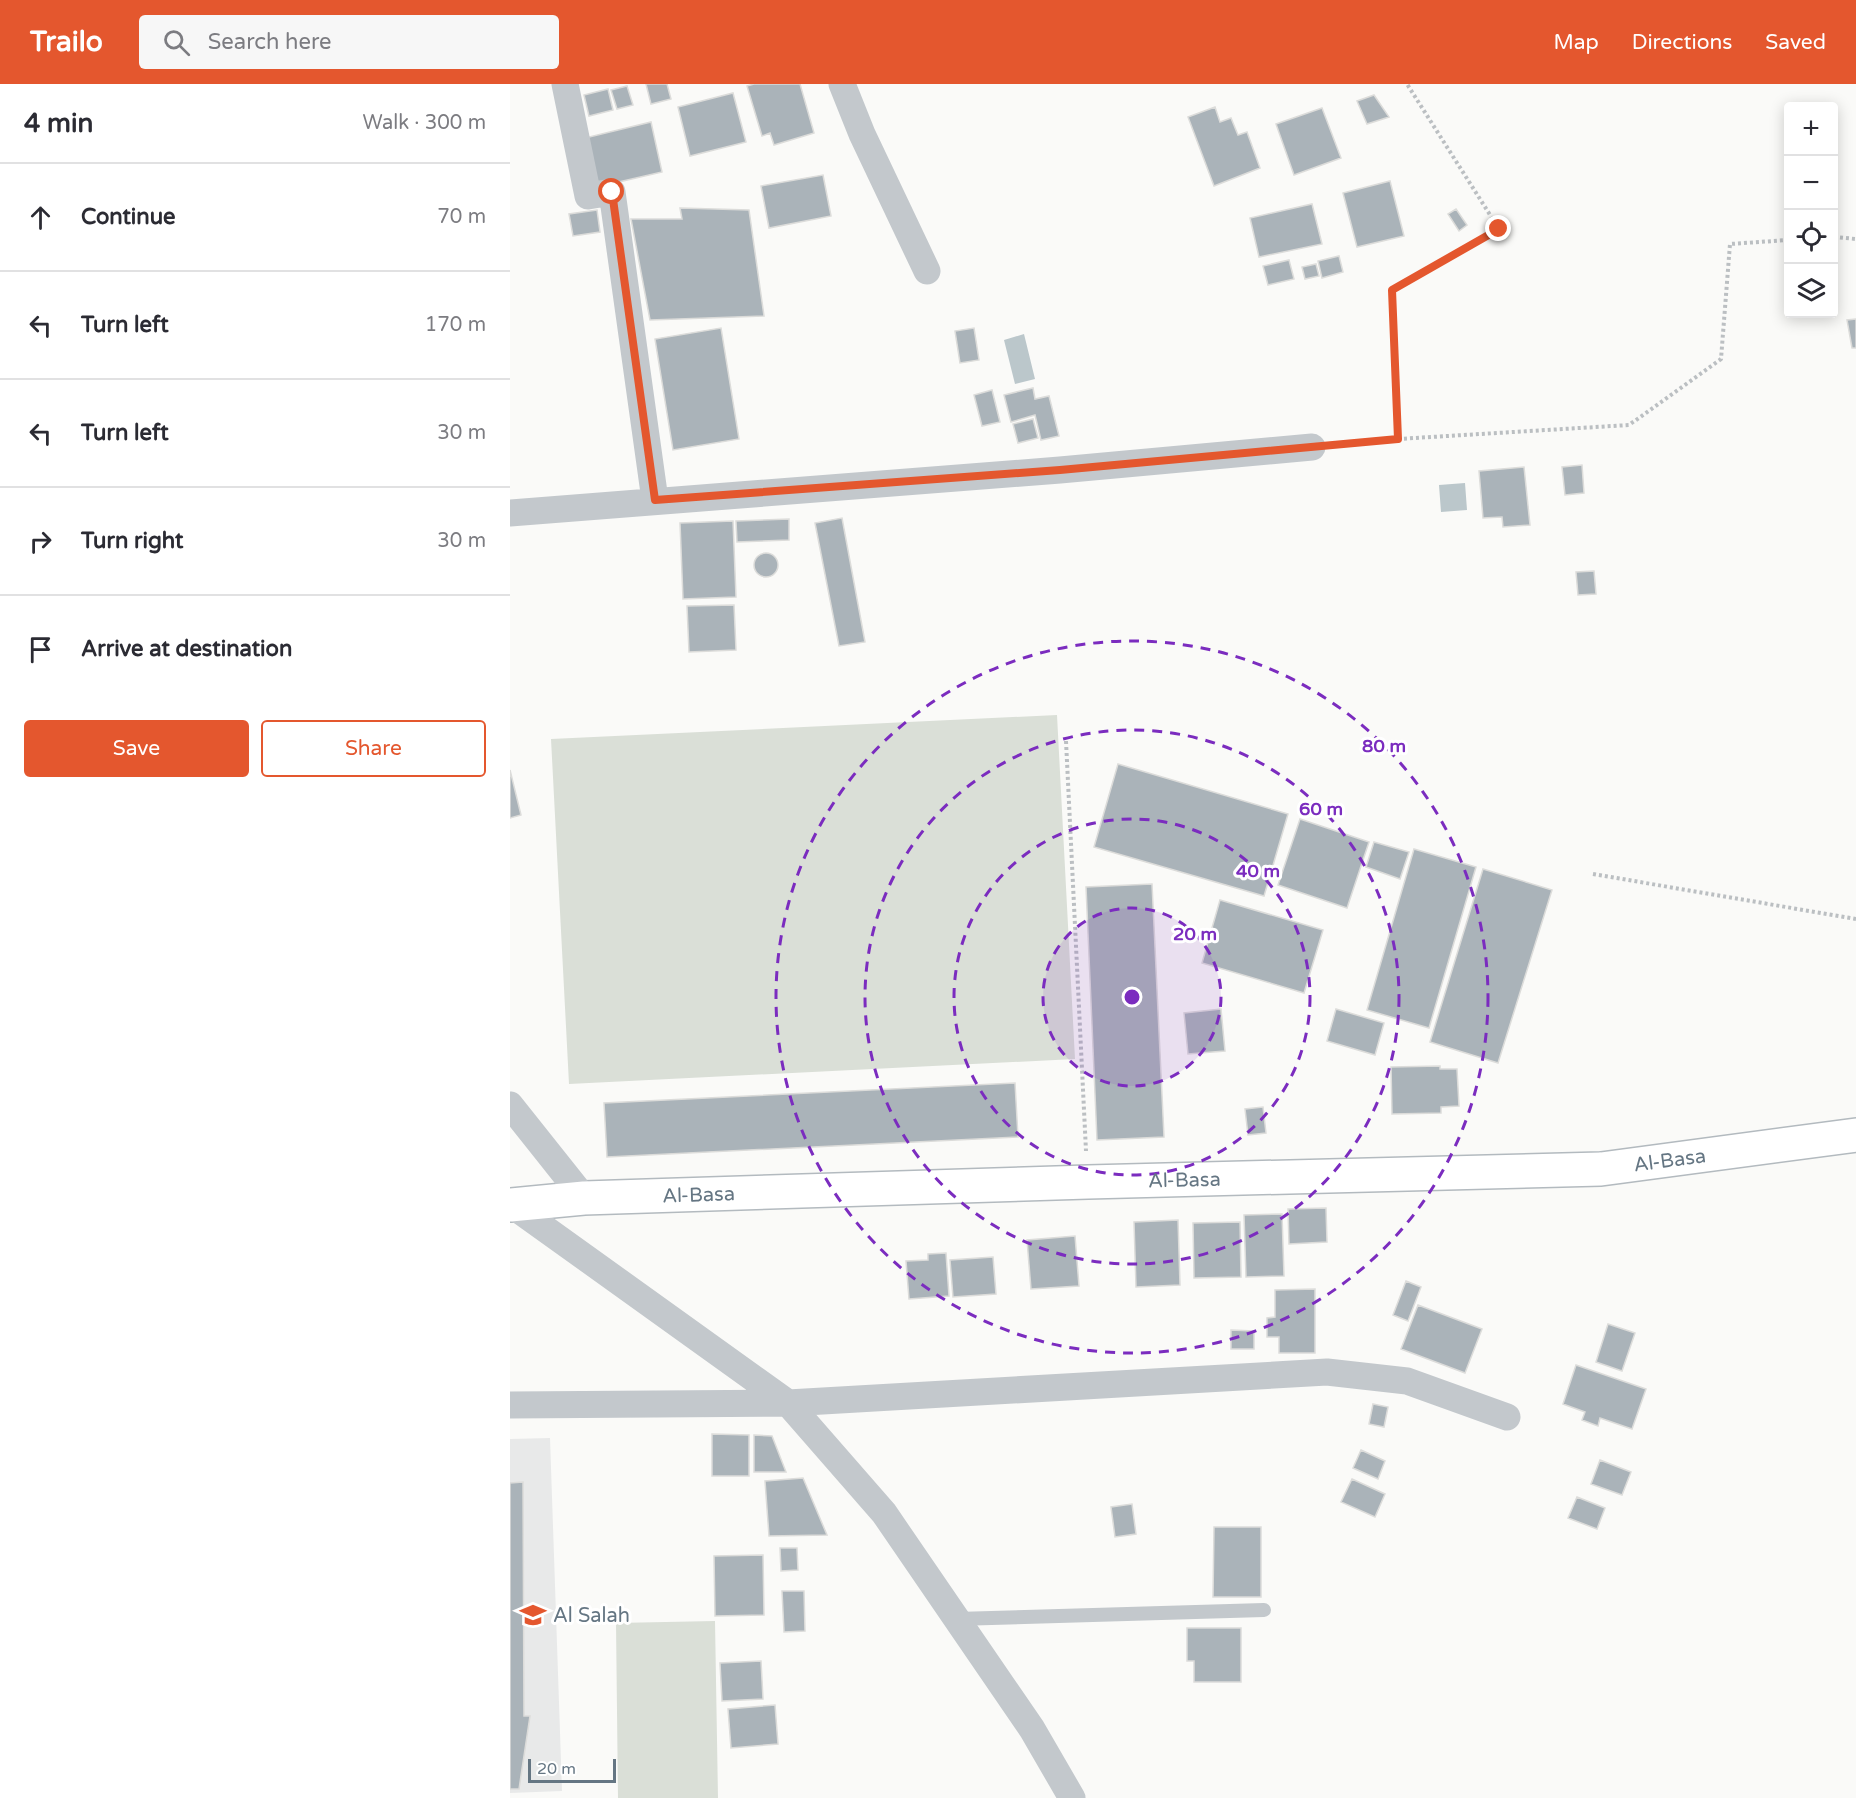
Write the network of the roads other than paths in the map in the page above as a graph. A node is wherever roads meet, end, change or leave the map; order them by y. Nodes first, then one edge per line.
1 (564, 84) edge
2 (842, 84) edge
3 (927, 271) dead end
4 (1312, 447) road end
5 (655, 500) junction
6 (510, 513) edge
7 (510, 1105) edge
8 (1856, 1135) edge
9 (584, 1198) junction
10 (511, 1205) edge
11 (788, 1403) junction
12 (510, 1405) edge
13 (1507, 1417) dead end
14 (1264, 1610) dead end
15 (957, 1619) junction
16 (1072, 1798) edge

1 - 5 street
2 - 3 street
4 - 5 street
5 - 6 street
7 - 9 street
8 - 9 street, Al-Basa
9 - 10 street, Al-Basa
10 - 11 street
11 - 12 street
11 - 13 street
11 - 15 street
14 - 15 lane
15 - 16 street

